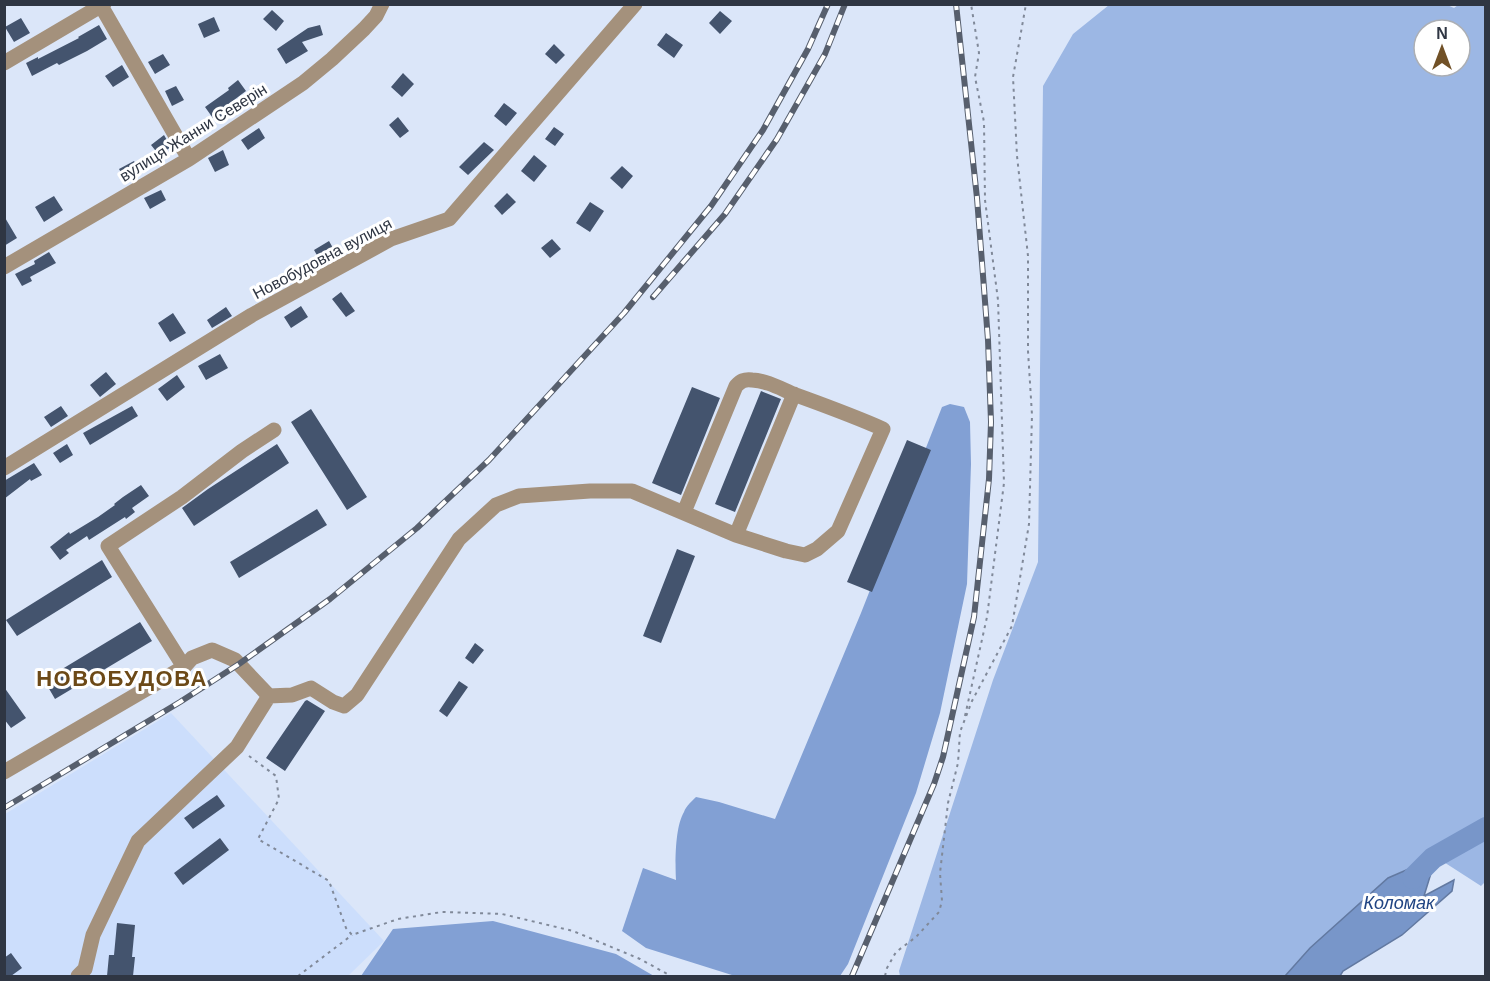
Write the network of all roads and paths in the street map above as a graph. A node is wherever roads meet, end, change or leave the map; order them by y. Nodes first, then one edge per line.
1 (382, 4) edge
2 (635, 4) edge
3 (971, 4) edge
4 (1026, 4) edge
5 (102, 5) edge
6 (4, 63) edge
7 (189, 159) junction
8 (4, 267) edge
9 (794, 394) junction
10 (274, 430) dead end
11 (4, 468) edge
12 (684, 512) junction
13 (736, 535) junction
14 (188, 662) junction
15 (269, 696) junction
16 (962, 730) junction
17 (237, 747) junction
18 (4, 772) edge
19 (352, 935) junction
20 (78, 976) edge
21 (298, 976) edge
22 (671, 976) edge
23 (885, 976) edge

1 - 7 street, вулиця Жанни Северін
2 - 11 street, Новобудовна вулиця
3 - 16 path
4 - 16 path
5 - 6 street
5 - 7 street
7 - 8 street, вулиця Жанни Северін
9 - 12 street
9 - 13 street
9 - 13 street
10 - 14 street
12 - 13 street
12 - 15 street
14 - 15 street
14 - 18 street
15 - 17 street
16 - 23 path
17 - 19 path
17 - 20 street
19 - 21 path
19 - 22 path

